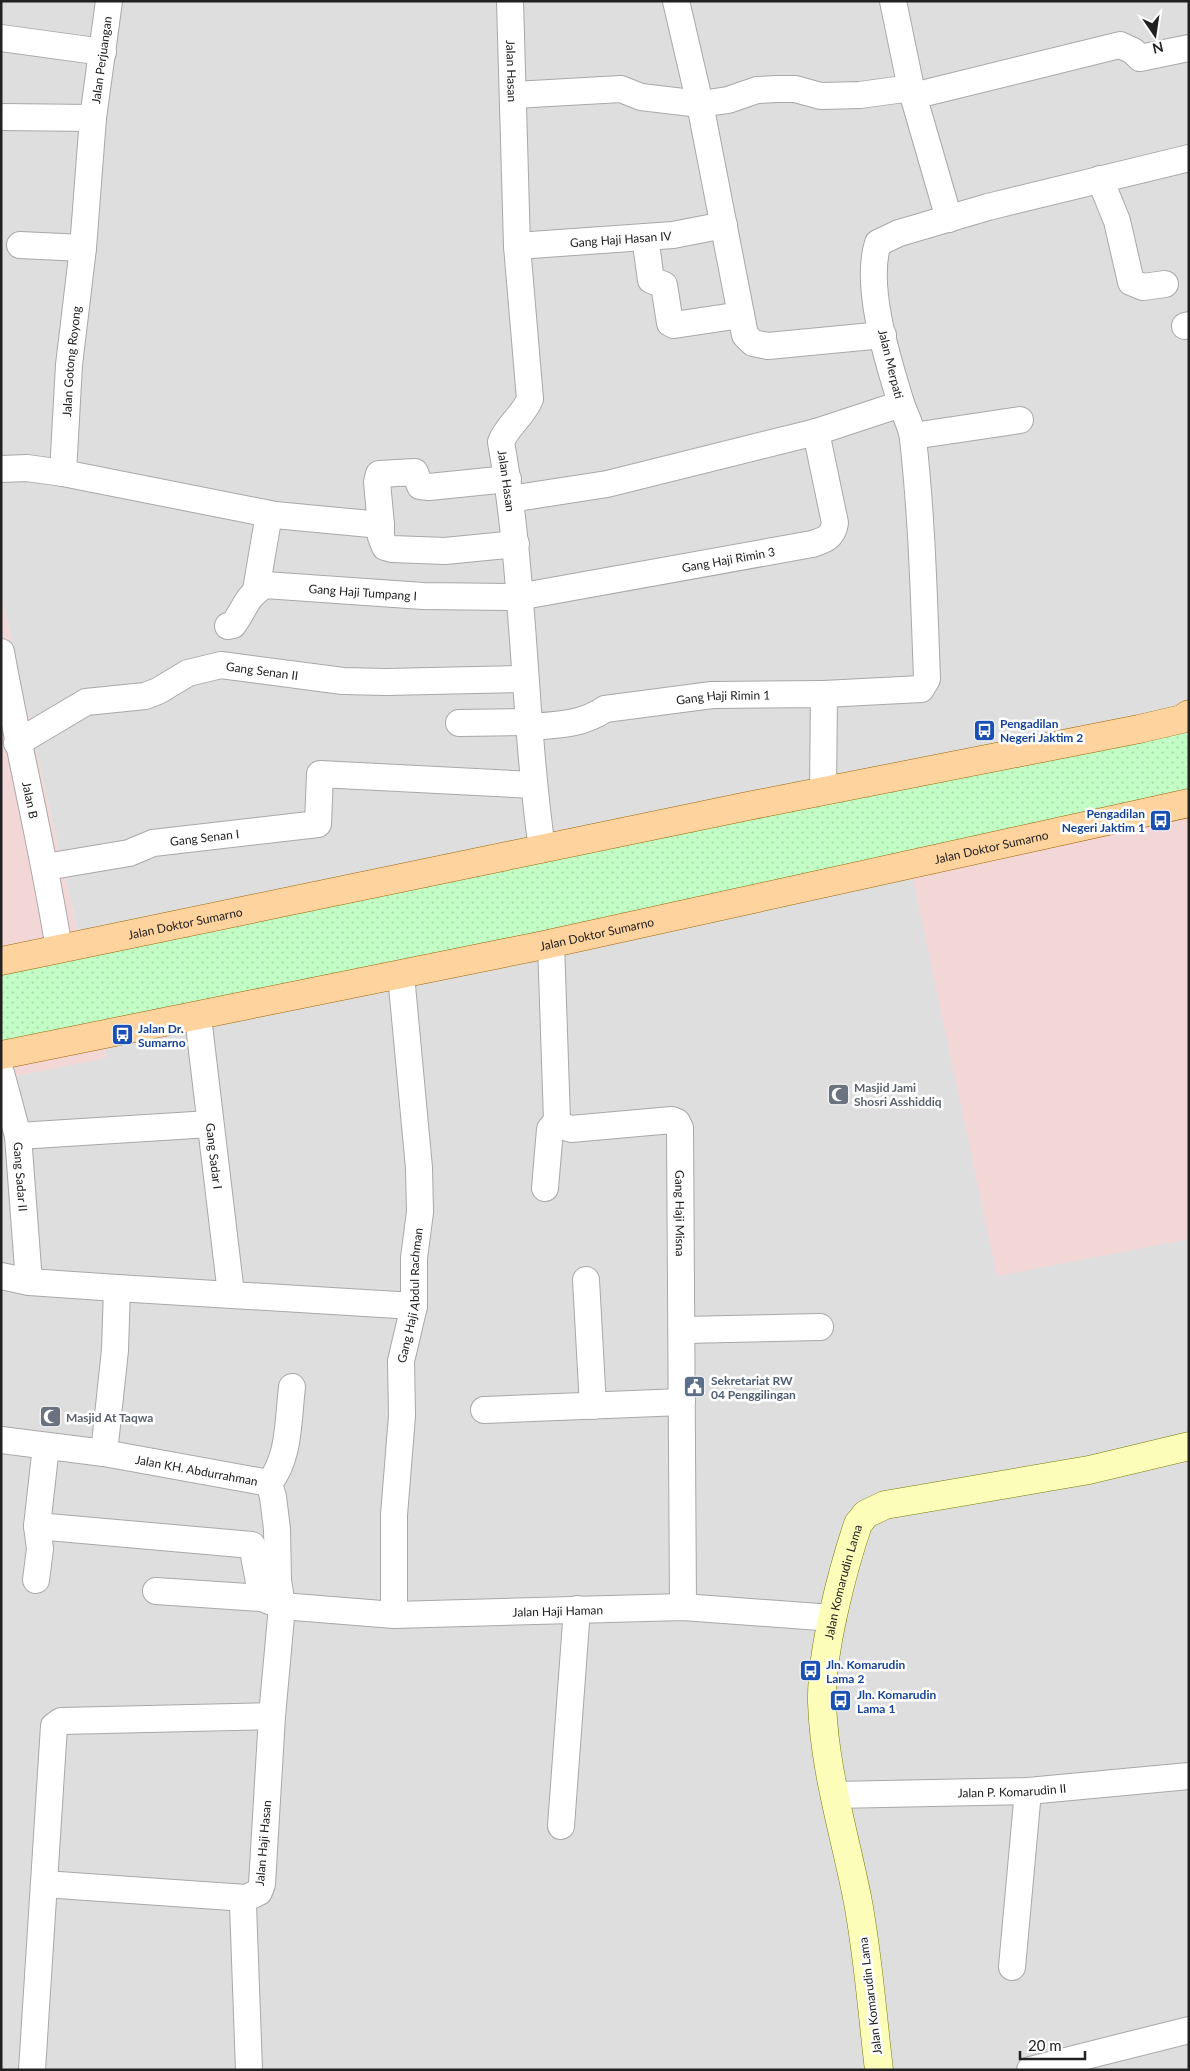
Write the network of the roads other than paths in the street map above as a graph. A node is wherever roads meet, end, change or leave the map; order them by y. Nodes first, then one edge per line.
1 (110, 1) edge
2 (510, 1) edge
3 (676, 1) edge
4 (893, 1) edge
5 (1, 38) edge
6 (1189, 48) edge
7 (103, 52) junction
8 (912, 92) junction
9 (514, 95) junction
10 (700, 104) junction
11 (1, 117) edge
12 (93, 118) junction
13 (1189, 158) edge
14 (1100, 179) junction
15 (949, 219) junction
16 (724, 225) junction
17 (645, 236) junction
18 (20, 245) dead end
19 (517, 246) junction
20 (83, 248) junction
21 (1165, 284) dead end
22 (741, 315) junction
23 (883, 335) junction
24 (902, 404) junction
25 (1020, 420) dead end
26 (816, 432) junction
27 (913, 436) junction
28 (1, 469) edge
29 (63, 473) junction
30 (509, 489) junction
31 (269, 514) junction
32 (381, 526) junction
33 (516, 544) junction
34 (256, 590) junction
35 (518, 597) junction
36 (228, 626) dead end
37 (1, 652) edge
38 (524, 679) junction
39 (824, 694) junction
40 (1189, 714) edge
41 (459, 723) dead end
42 (528, 724) junction
43 (17, 743) junction
44 (533, 785) junction
45 (823, 791) junction
46 (1189, 803) edge
47 (542, 849) junction
48 (46, 868) junction
49 (551, 943) junction
50 (58, 949) junction
51 (1, 961) edge
52 (401, 975) junction
53 (198, 1017) junction
54 (1, 1055) edge
55 (1, 1074) edge
56 (557, 1121) junction
57 (210, 1124) junction
58 (18, 1136) junction
59 (545, 1188) dead end
60 (1, 1276) edge
61 (586, 1280) dead end
62 (29, 1282) junction
63 (117, 1288) junction
64 (231, 1294) junction
65 (414, 1306) junction
66 (820, 1328) dead end
67 (683, 1330) junction
68 (292, 1387) dead end
69 (682, 1402) junction
70 (593, 1406) junction
71 (484, 1410) dead end
72 (1, 1440) edge
73 (46, 1446) junction
74 (1189, 1446) edge
75 (104, 1454) junction
76 (269, 1483) junction
77 (37, 1526) junction
78 (36, 1580) dead end
79 (156, 1591) dead end
80 (272, 1602) junction
81 (684, 1607) junction
82 (577, 1609) junction
83 (394, 1615) junction
84 (833, 1618) junction
85 (272, 1716) junction
86 (1189, 1776) edge
87 (1028, 1791) junction
88 (834, 1795) junction
89 (561, 1826) dead end
90 (44, 1884) junction
91 (246, 1898) junction
92 (1012, 1967) dead end
93 (1189, 2030) edge
94 (32, 2070) edge
95 (249, 2070) edge
96 (879, 2070) edge
97 (1030, 2070) edge

1 - 7 street, Jalan Perjuangan
2 - 9 street, Jalan Hasan
3 - 10 street
4 - 8 street
5 - 7 street
6 - 8 street
7 - 12 street, Jalan Perjuangan
8 - 10 street
8 - 15 street
9 - 10 street
9 - 19 street, Jalan Hasan
10 - 16 street
11 - 12 street
12 - 20 street, Jalan Gotong Royong
13 - 14 street, Jalan Merpati
14 - 15 street, Jalan Merpati
14 - 21 street
15 - 23 street, Jalan Merpati
16 - 17 street, Gang Haji Hasan IV
16 - 22 street
17 - 19 street, Gang Haji Hasan IV
17 - 22 street
18 - 20 street
19 - 30 street, Jalan Hasan
20 - 29 street, Jalan Gotong Royong
22 - 23 street
23 - 24 street, Jalan Merpati
24 - 26 street, Jalan Merpati
24 - 27 street
25 - 27 street
26 - 30 street, Jalan Merpati
26 - 35 street, Gang Haji Rimin 3
27 - 39 street, Gang Haji Rimin 1
28 - 29 street
29 - 31 street
30 - 32 street, Jalan Merpati
30 - 33 street, Jalan Hasan
31 - 32 street
31 - 34 street
32 - 33 street
33 - 35 street, Jalan Hasan
34 - 35 street, Gang Haji Tumpang I
34 - 36 street
35 - 38 street, Jalan Hasan
37 - 43 street, Jalan B
38 - 42 street, Jalan Hasan
38 - 43 street, Gang Senan II
39 - 42 street, Gang Haji Rimin 1
39 - 45 street
40 - 45 main road, Jalan Doktor Sumarno
41 - 42 street, Gang Haji Rimin 1
42 - 44 street, Jalan Hasan
43 - 48 street, Jalan B
44 - 47 street, Jalan Hasan
44 - 48 street, Gang Senan I
45 - 47 main road, Jalan Doktor Sumarno
46 - 49 main road, Jalan Doktor Sumarno
47 - 50 main road, Jalan Doktor Sumarno
48 - 50 street, Jalan B
49 - 52 main road, Jalan Doktor Sumarno
49 - 56 street
50 - 51 main road, Jalan Doktor Sumarno
52 - 53 main road, Jalan Doktor Sumarno
52 - 65 street, Gang Haji Abdul Rachman
53 - 54 main road, Jalan Doktor Sumarno
53 - 57 street, Gang Sadar I
55 - 58 street, Gang Sadar II
56 - 59 street
56 - 67 street, Gang Haji Misna
57 - 58 street
57 - 64 street, Gang Sadar I
58 - 62 street, Gang Sadar II
60 - 62 street
61 - 70 street
62 - 63 street
63 - 64 street
63 - 75 street
64 - 65 street
65 - 83 street, Gang Haji Abdul Rachman
66 - 67 street
67 - 69 street, Gang Haji Misna
68 - 76 street
69 - 70 street
69 - 81 street, Gang Haji Misna
70 - 71 street
72 - 73 street, Jalan KH. Abdurrahman
73 - 75 street, Jalan KH. Abdurrahman
73 - 77 street
74 - 84 street, Jalan Komarudin Lama
75 - 76 street, Jalan KH. Abdurrahman
76 - 80 street, Jalan KH. Abdurrahman
77 - 78 street
77 - 80 street
79 - 80 street, Jalan Haji Haman
80 - 83 street, Jalan Haji Haman
80 - 85 street, Jalan Haji Hasan
81 - 82 street, Jalan Haji Haman
81 - 84 street, Jalan Haji Haman
82 - 83 street, Jalan Haji Haman
82 - 89 street
84 - 88 street, Jalan Komarudin Lama
85 - 90 street
85 - 91 street, Jalan Haji Hasan
86 - 87 street, Jalan P. Komarudin II
87 - 88 street, Jalan P. Komarudin II
87 - 92 street
88 - 96 street, Jalan Komarudin Lama
90 - 91 street
90 - 94 street
91 - 95 street, Jalan Haji Hasan
93 - 97 street

